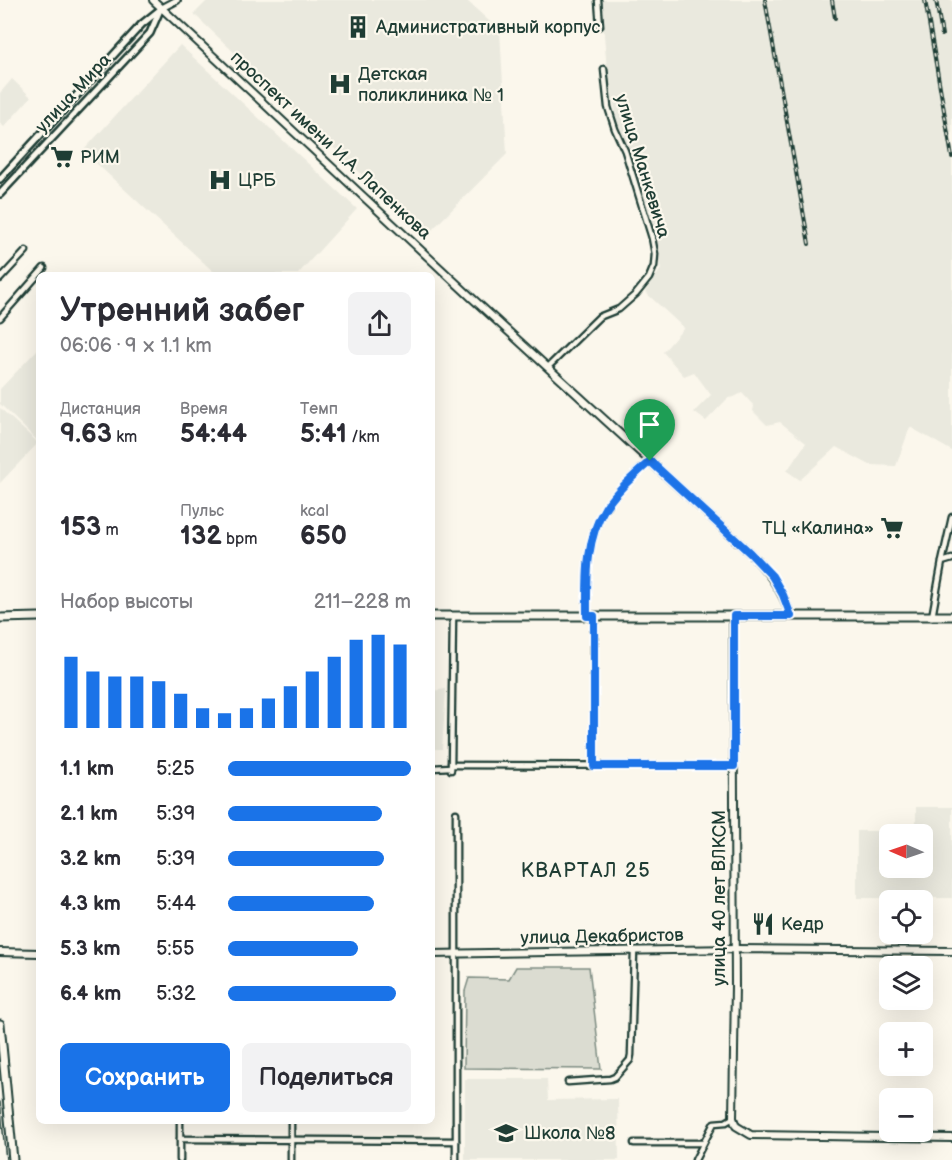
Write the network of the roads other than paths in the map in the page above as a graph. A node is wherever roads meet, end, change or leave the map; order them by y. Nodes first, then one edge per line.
1 (153, 0) edge
2 (177, 0) edge
3 (598, 0) edge
4 (162, 8) junction
5 (600, 26) dead end
6 (604, 69) dead end
7 (60, 115) junction
8 (67, 122) junction
9 (0, 179) edge
10 (0, 194) edge
11 (26, 251) dead end
12 (44, 268) dead end
13 (40, 272) edge
14 (36, 277) edge
15 (0, 279) edge
16 (0, 318) edge
17 (548, 367) junction
18 (650, 461) junction
19 (952, 517) edge
20 (952, 559) edge
21 (942, 562) junction
22 (435, 616) edge
23 (453, 616) junction
24 (590, 616) junction
25 (734, 616) junction
26 (791, 616) junction
27 (952, 616) edge
28 (932, 617) junction
29 (0, 618) edge
30 (36, 618) edge
31 (594, 766) junction
32 (734, 766) junction
33 (452, 767) junction
34 (435, 768) edge
35 (456, 813) dead end
36 (735, 949) junction
37 (634, 951) junction
38 (952, 951) edge
39 (0, 952) edge
40 (36, 953) edge
41 (455, 953) junction
42 (435, 954) edge
43 (0, 1024) edge
44 (568, 1082) dead end
45 (733, 1118) junction
46 (180, 1124) edge
47 (291, 1124) edge
48 (952, 1138) edge
49 (180, 1139) junction
50 (292, 1140) junction
51 (456, 1141) junction
52 (634, 1143) dead end
53 (702, 1143) junction
54 (13, 1160) edge
55 (180, 1160) edge
56 (291, 1160) edge
57 (456, 1160) edge
58 (695, 1160) edge

1 - 4 main road, проспект имени И.А. Лапенкова
2 - 4 street, улица Мира
3 - 5 street
4 - 7 street, улица Мира
4 - 8 street, улица Мира
4 - 17 main road, проспект имени И.А. Лапенкова
6 - 17 street, улица Манкевича
7 - 8 street
7 - 9 street, улица Мира
8 - 10 street, улица Мира
11 - 15 street
12 - 13 street
14 - 16 street
17 - 18 main road, проспект имени И.А. Лапенкова
18 - 24 street
18 - 26 main road, проспект имени И.А. Лапенкова
19 - 21 street
20 - 21 street
21 - 28 street
22 - 23 main road
23 - 24 main road
23 - 33 street
24 - 25 main road
24 - 31 street
25 - 26 main road
25 - 32 main road, улица 40 лет ВЛКСМ
26 - 28 main road
27 - 28 main road
29 - 30 main road
31 - 32 street
31 - 33 street
32 - 36 main road, улица 40 лет ВЛКСМ
33 - 34 street
35 - 41 street
36 - 37 main road, улица Декабристов
36 - 38 main road, улица Декабристов
36 - 45 main road, улица 40 лет ВЛКСМ
37 - 41 main road, улица Декабристов
37 - 44 street
39 - 40 main road
41 - 42 main road, улица Декабристов
41 - 51 street
43 - 54 main road
45 - 48 main road
45 - 53 street
46 - 49 street
47 - 50 street
49 - 50 street
49 - 55 street
50 - 51 street
50 - 56 street
51 - 57 street
52 - 53 street
53 - 58 street

